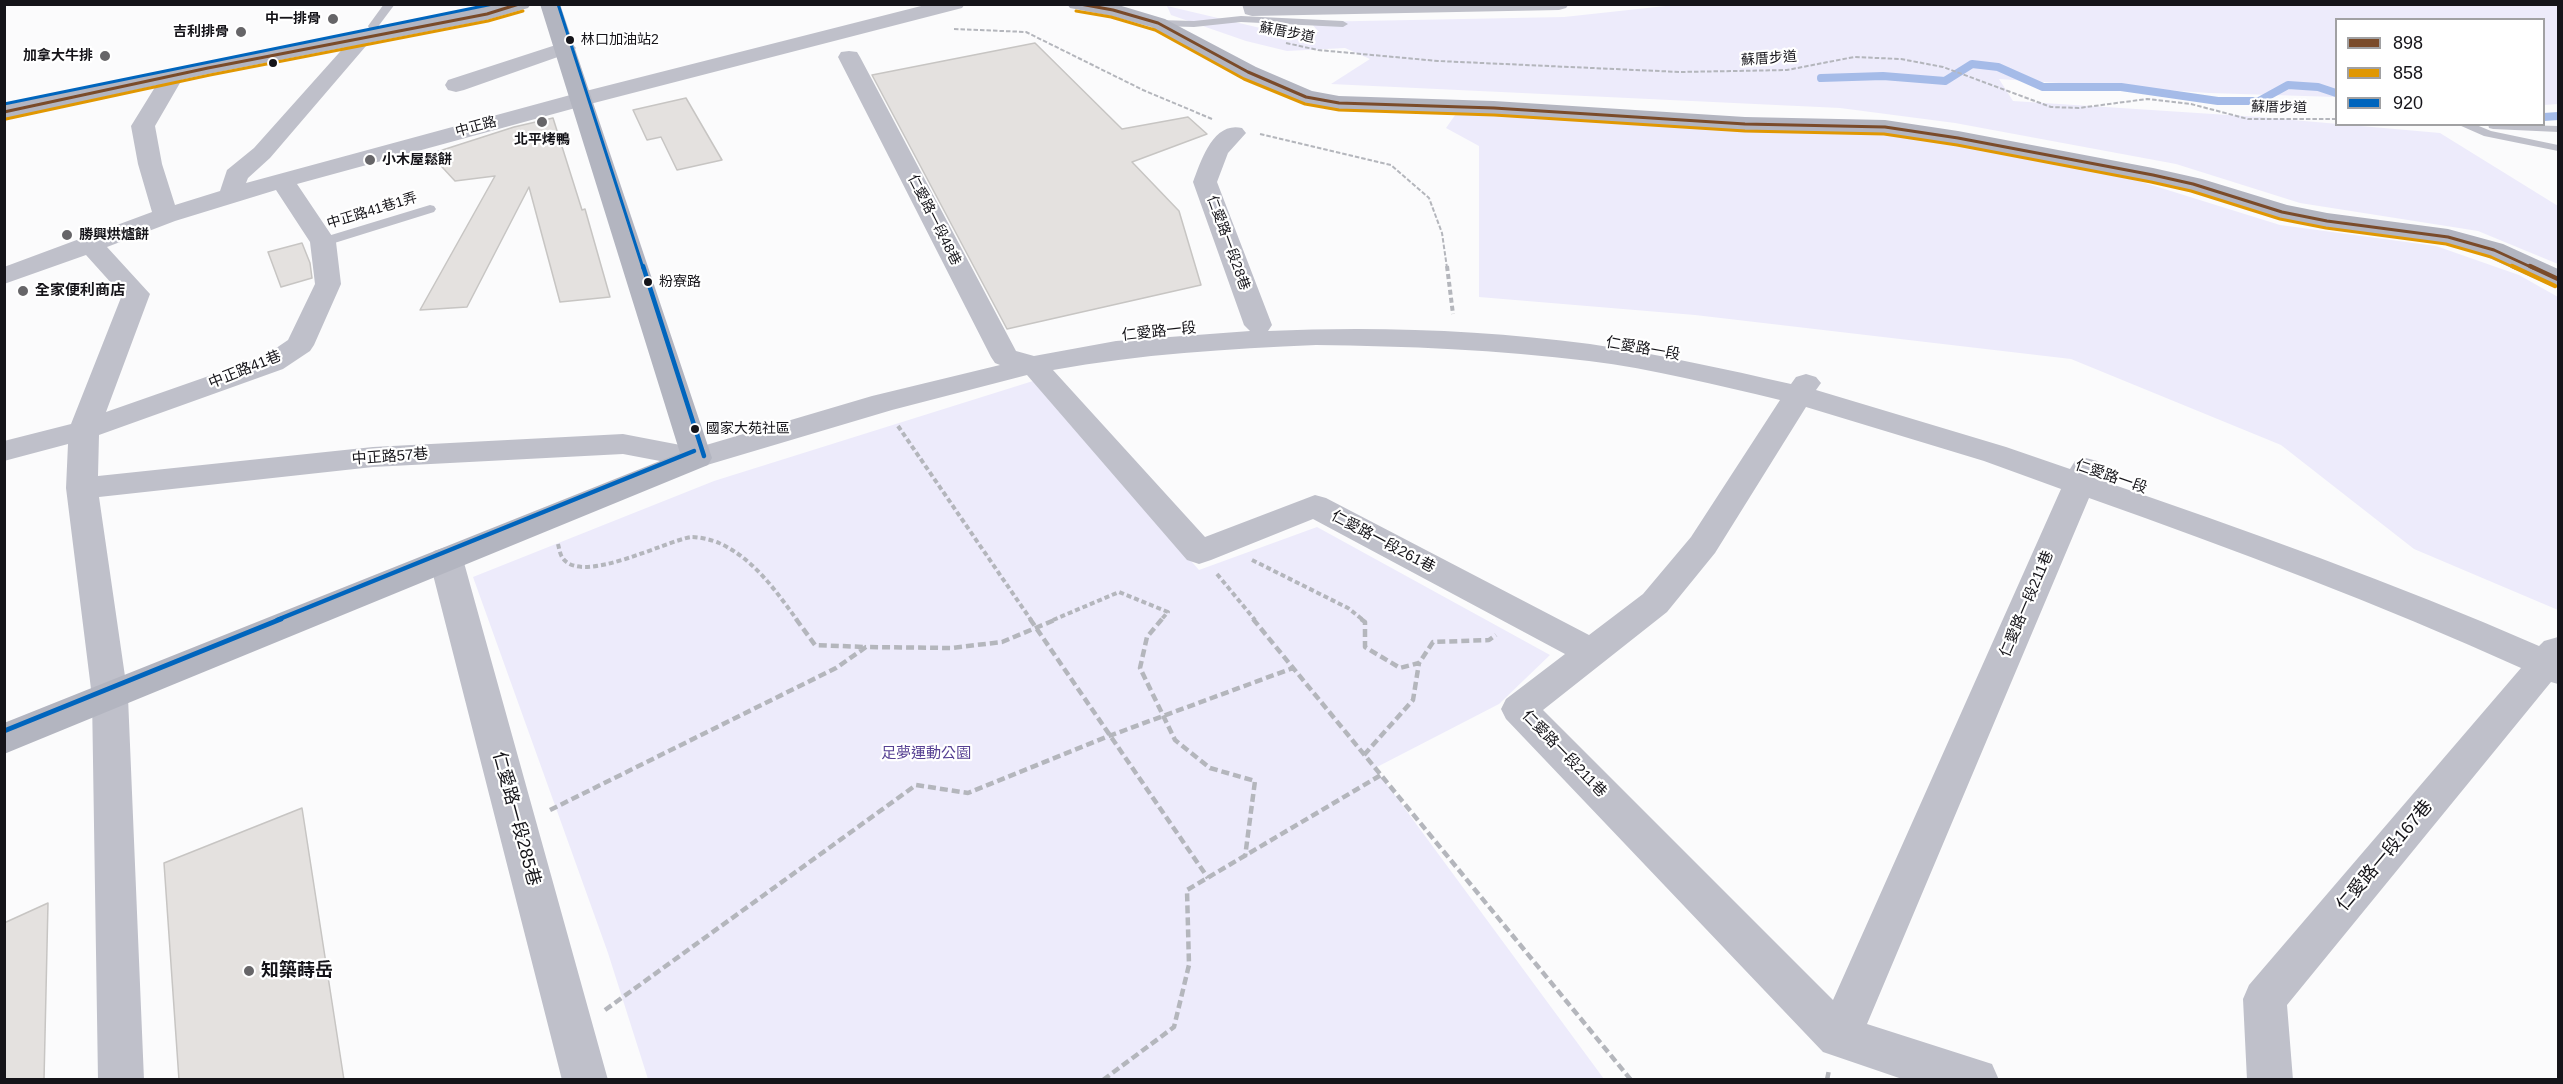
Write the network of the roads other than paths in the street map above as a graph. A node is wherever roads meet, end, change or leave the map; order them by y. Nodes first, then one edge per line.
1 (390, 4) edge
2 (488, 4) edge
3 (521, 4) edge
4 (550, 4) edge
5 (955, 4) edge
6 (1077, 4) edge
7 (1252, 4) edge
8 (1552, 5) edge
9 (1158, 23) junction
10 (1343, 24) dead end
11 (367, 32) junction
12 (566, 48) junction
13 (849, 57) dead end
14 (173, 76) junction
15 (456, 85) dead end
16 (4, 99) edge
17 (582, 99) junction
18 (4, 112) edge
19 (2468, 126) edge
20 (2488, 126) edge
21 (1229, 129) road end
22 (2559, 129) edge
23 (2559, 148) edge
24 (282, 180) junction
25 (231, 196) junction
26 (429, 209) dead end
27 (166, 216) junction
28 (323, 242) junction
29 (90, 244) junction
30 (4, 276) edge
31 (2559, 279) edge
32 (1258, 325) junction
33 (1019, 361) junction
34 (1803, 389) junction
35 (84, 430) junction
36 (4, 451) edge
37 (697, 458) junction
38 (2083, 475) junction
39 (82, 488) junction
40 (446, 559) junction
41 (1591, 652) junction
42 (2555, 659) edge
43 (110, 697) junction
44 (4, 739) edge
45 (1839, 1037) junction
46 (121, 1080) edge
47 (585, 1080) edge
48 (1976, 1080) edge
49 (2270, 1080) edge

1 - 11 lane
2 - 11 main road
3 - 11 main road
4 - 12 main road
5 - 17 street, 中正路
6 - 9 main road
7 - 8 street
9 - 10 lane
9 - 31 main road
11 - 14 main road
11 - 16 main road
11 - 25 street
12 - 15 street
12 - 17 main road
13 - 33 street, 仁愛路一段48巷
14 - 18 main road
14 - 27 street
17 - 24 street, 中正路
17 - 37 main road
19 - 23 lane
20 - 22 lane
21 - 32 street, 仁愛路一段28巷
24 - 25 street, 中正路
24 - 28 street, 中正路41巷
25 - 27 street, 中正路
26 - 28 lane, 中正路41巷1弄
27 - 29 street, 中正路
28 - 35 street, 中正路41巷
29 - 30 street, 中正路
29 - 35 street
32 - 33 street, 仁愛路一段
32 - 34 street, 仁愛路一段
33 - 34 street, 仁愛路一段
33 - 37 street, 仁愛路一段
33 - 37 street, 仁愛路一段
33 - 41 street, 仁愛路一段261巷
34 - 38 street, 仁愛路一段
34 - 41 street, 仁愛路一段211巷
35 - 36 street, 中正路41巷
35 - 39 street
37 - 39 street, 中正路57巷
37 - 40 main road, 仁愛路一段
38 - 42 street, 仁愛路一段
38 - 45 street, 仁愛路一段211巷
39 - 43 street
40 - 43 main road, 仁愛路一段
40 - 47 street, 仁愛路一段285巷
41 - 45 street, 仁愛路一段211巷
42 - 49 street, 仁愛路一段167巷
43 - 44 main road, 仁愛路一段
43 - 46 street
45 - 48 street, 仁愛路一段211巷

